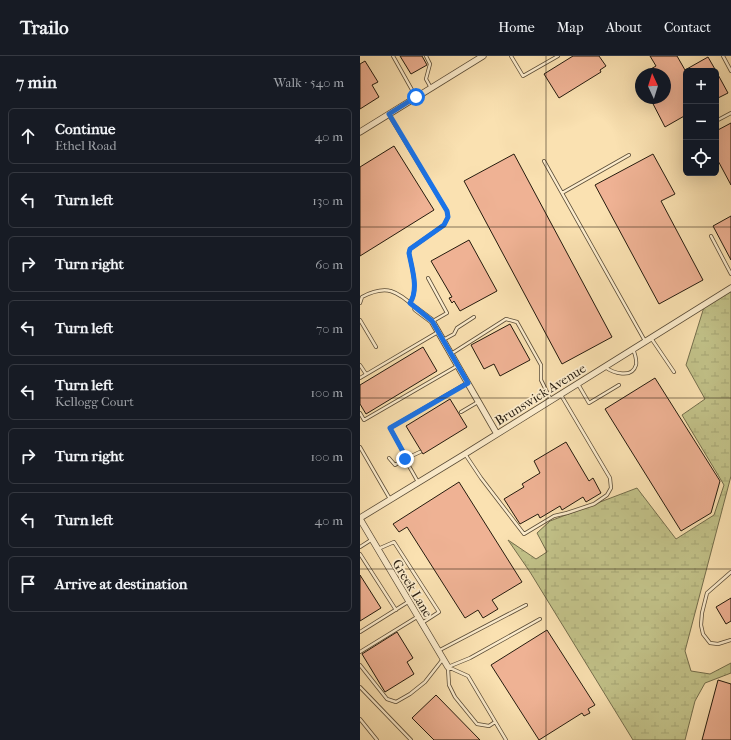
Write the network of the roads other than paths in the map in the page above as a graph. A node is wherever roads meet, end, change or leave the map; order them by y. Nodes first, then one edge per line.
1 (393, 56) edge
2 (426, 56) edge
3 (483, 56) edge
4 (512, 56) edge
5 (558, 56) edge
6 (723, 56) edge
7 (473, 59) edge
8 (731, 71) edge
9 (431, 88) junction
10 (416, 97) junction
11 (731, 113) edge
12 (389, 114) junction
13 (719, 119) edge
14 (360, 132) edge
15 (630, 155) dead end
16 (544, 160) dead end
17 (562, 193) junction
18 (711, 236) dead end
19 (731, 274) edge
20 (428, 278) dead end
21 (731, 288) edge
22 (360, 303) edge
23 (410, 303) junction
24 (416, 309) joint
25 (474, 317) dead end
26 (360, 320) edge
27 (432, 321) junction
28 (438, 332) junction
29 (651, 338) junction
30 (443, 341) junction
31 (645, 341) junction
32 (376, 347) dead end
33 (633, 349) junction
34 (451, 354) junction
35 (360, 365) edge
36 (458, 366) junction
37 (605, 366) junction
38 (674, 372) dead end
39 (366, 374) junction
40 (360, 378) edge
41 (468, 383) junction
42 (577, 384) junction
43 (619, 385) dead end
44 (560, 394) junction
45 (551, 400) junction
46 (478, 401) junction
47 (461, 412) dead end
48 (360, 413) edge
49 (497, 434) junction
50 (360, 447) edge
51 (420, 452) dead end
52 (465, 454) junction
53 (390, 458) dead end
54 (406, 459) junction
55 (418, 482) junction
56 (390, 499) junction
57 (360, 518) edge
58 (372, 540) junction
59 (360, 547) edge
60 (377, 550) junction
61 (360, 554) edge
62 (731, 572) edge
63 (409, 602) junction
64 (526, 605) dead end
65 (396, 610) junction
66 (418, 617) junction
67 (540, 619) dead end
68 (422, 624) junction
69 (360, 632) edge
70 (731, 640) edge
71 (438, 651) junction
72 (360, 652) edge
73 (443, 659) junction
74 (360, 665) edge
75 (448, 667) junction
76 (360, 687) edge
77 (360, 719) edge
78 (495, 722) junction
79 (377, 740) edge
80 (411, 740) edge
81 (506, 740) edge

1 - 10 lane
2 - 9 lane
3 - 7 street
4 - 5 lane
6 - 8 lane
7 - 9 street
9 - 10 street
10 - 12 street
11 - 13 lane
12 - 14 street
12 - 23 lane
15 - 17 lane
16 - 17 lane
17 - 31 lane
18 - 19 lane
20 - 27 lane
21 - 29 street, Brunswick Avenue
22 - 23 lane
23 - 24 lane
24 - 27 street
25 - 30 lane
26 - 32 lane
27 - 28 street
28 - 30 street
28 - 39 lane
29 - 31 street, Brunswick Avenue
29 - 38 lane
30 - 34 street
31 - 33 street, Brunswick Avenue
33 - 37 street, Brunswick Avenue
33 - 37 lane
34 - 36 street
34 - 45 lane
35 - 39 lane
36 - 41 street
36 - 48 lane
37 - 42 street, Brunswick Avenue
39 - 40 lane
41 - 46 street
41 - 54 lane
42 - 43 lane
42 - 44 street, Brunswick Avenue
44 - 45 street, Brunswick Avenue
44 - 52 lane
45 - 49 street, Brunswick Avenue
46 - 47 lane
46 - 49 street
49 - 52 street, Brunswick Avenue
50 - 56 lane
51 - 54 lane
52 - 55 street, Brunswick Avenue
53 - 54 lane
54 - 55 lane
55 - 56 street, Brunswick Avenue
56 - 57 street, Brunswick Avenue
57 - 58 street, Greek Lane
58 - 59 lane
58 - 60 street, Greek Lane
60 - 63 street, Greek Lane
60 - 68 lane
61 - 65 lane
62 - 70 lane
63 - 65 lane
63 - 66 street, Greek Lane
64 - 71 lane
65 - 69 lane
66 - 68 street, Greek Lane
66 - 72 lane
67 - 75 lane
68 - 71 street, Greek Lane
71 - 73 street, Greek Lane
73 - 74 lane
73 - 75 street, Greek Lane
75 - 78 lane
75 - 78 lane
76 - 80 lane
77 - 79 lane
78 - 81 lane

